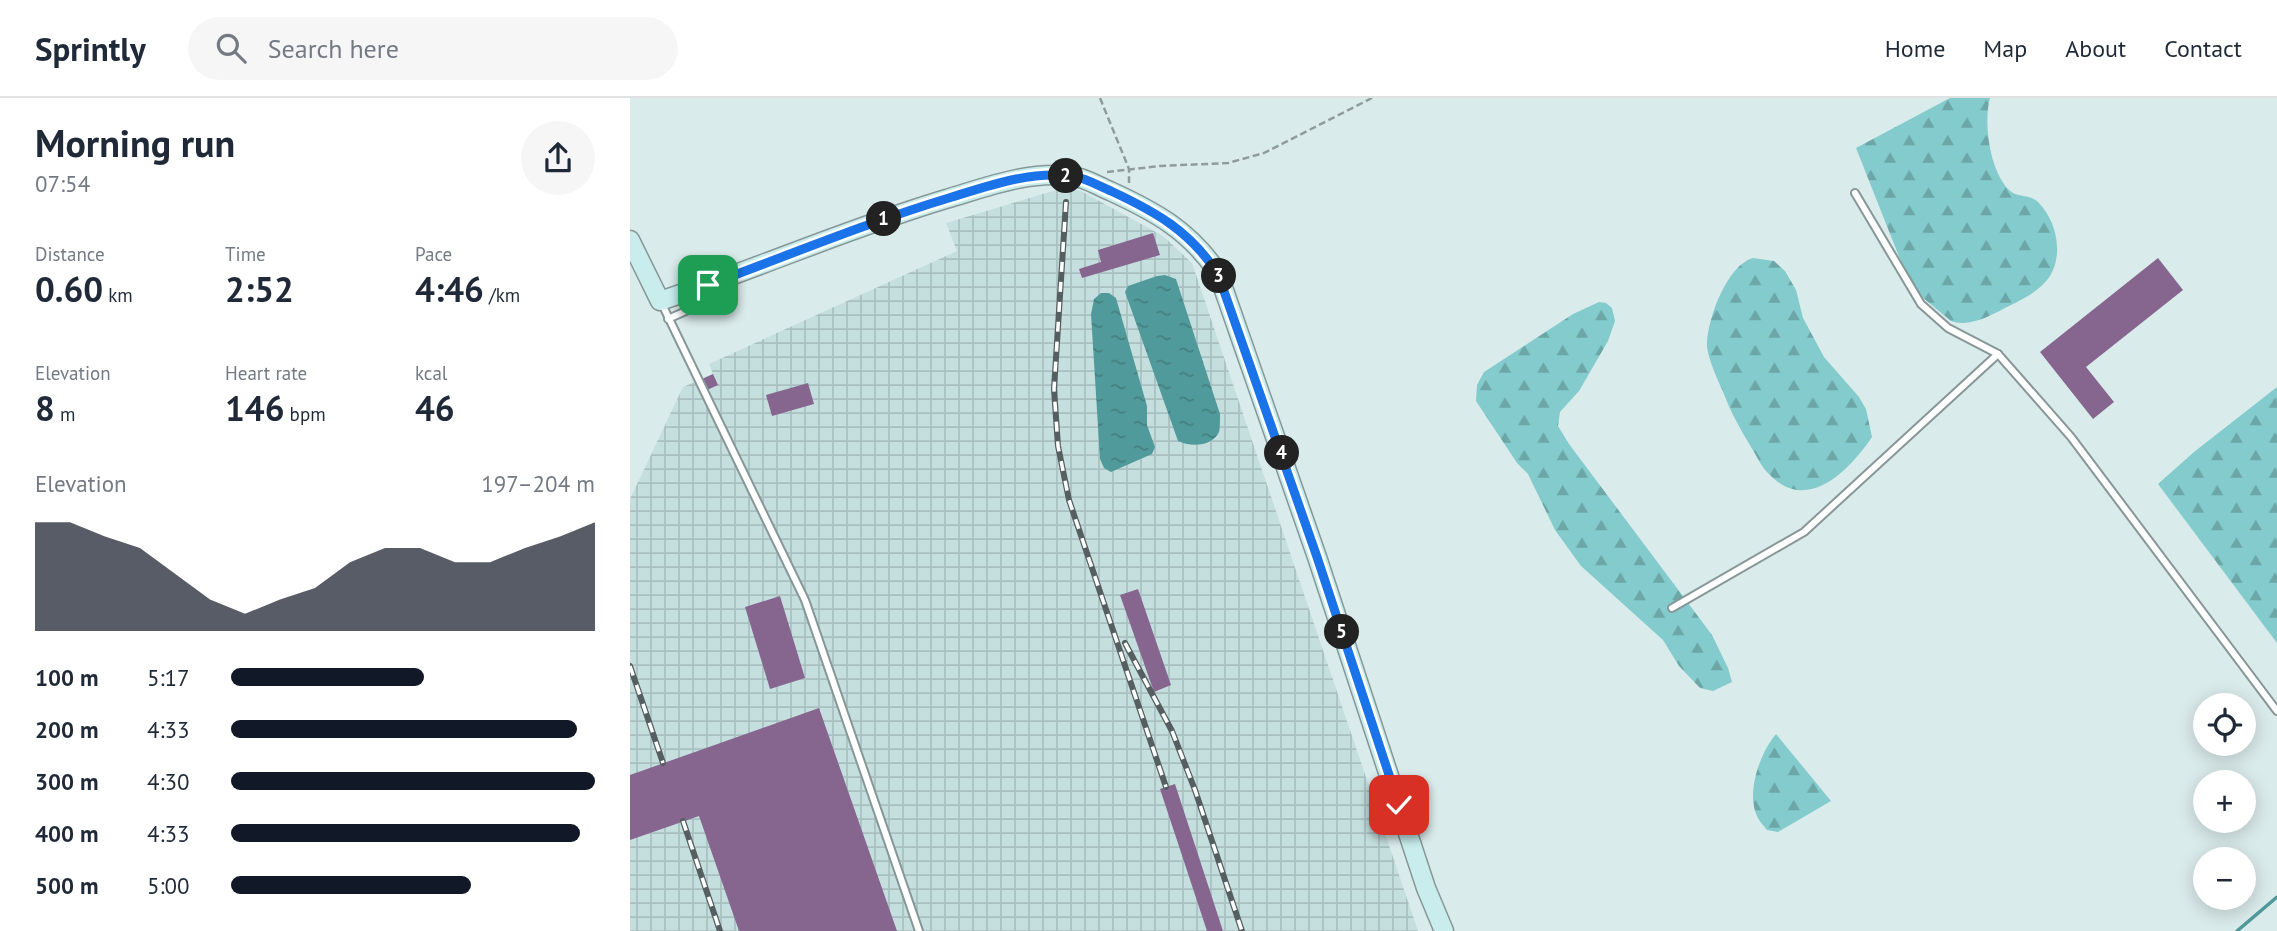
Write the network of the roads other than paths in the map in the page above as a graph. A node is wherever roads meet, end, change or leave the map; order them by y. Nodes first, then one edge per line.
1 (1855, 193) dead end
2 (630, 240) edge
3 (708, 285) junction
4 (660, 300) junction
5 (668, 319) junction
6 (1998, 354) junction
7 (1672, 608) dead end
8 (2277, 710) edge
9 (919, 931) edge
10 (1444, 931) edge

1 - 6 lane
2 - 4 street
3 - 4 street
3 - 5 lane
3 - 10 street
4 - 5 lane
5 - 9 lane
6 - 7 lane
6 - 8 lane

